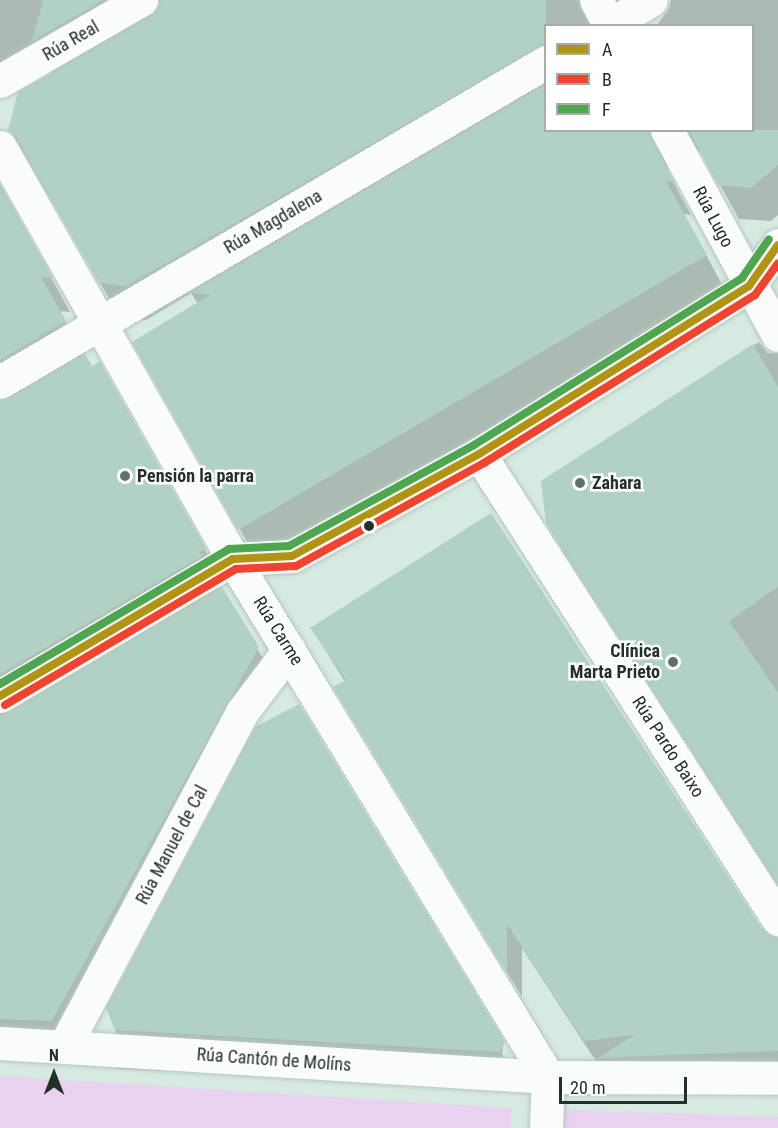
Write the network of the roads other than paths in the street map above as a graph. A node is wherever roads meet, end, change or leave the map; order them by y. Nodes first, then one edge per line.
1 (141, 0) edge
2 (596, 0) edge
3 (651, 0) edge
4 (608, 24) edge
5 (611, 24) edge
6 (544, 63) edge
7 (0, 81) edge
8 (668, 132) edge
9 (0, 147) edge
10 (778, 245) edge
11 (749, 286) junction
12 (100, 324) junction
13 (778, 335) edge
14 (0, 382) edge
15 (480, 454) junction
16 (233, 559) junction
17 (289, 650) junction
18 (0, 696) edge
19 (778, 920) edge
20 (0, 1043) edge
21 (64, 1047) junction
22 (548, 1077) junction
23 (778, 1078) edge
24 (546, 1128) edge

1 - 7 street, Rúa Real
2 - 4 street
3 - 5 street
6 - 12 street, Rúa Magdalena
8 - 11 street, Rúa Lugo
9 - 12 street, Rúa Carme
10 - 11 street
11 - 13 street, Rúa Lugo
11 - 15 street
12 - 14 street, Rúa Magdalena
12 - 16 street, Rúa Carme
15 - 16 street
15 - 19 street, Rúa Pardo Baixo
16 - 17 street, Rúa Carme
16 - 18 street
17 - 21 street, Rúa Manuel de Cal
17 - 22 street, Rúa Carme
20 - 21 street, Rúa Cantón de Molíns
21 - 22 street, Rúa Cantón de Molíns
22 - 23 street, Rúa Cantón de Molíns
22 - 24 street

